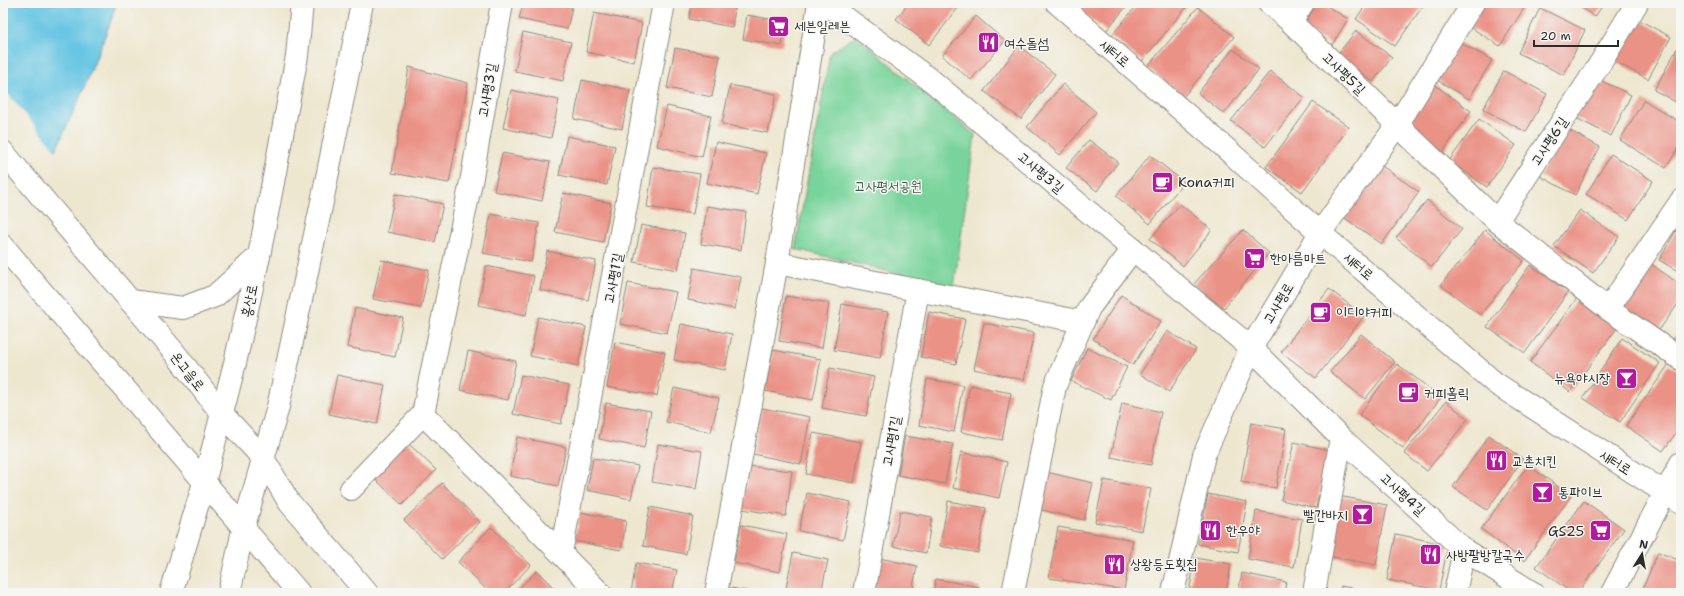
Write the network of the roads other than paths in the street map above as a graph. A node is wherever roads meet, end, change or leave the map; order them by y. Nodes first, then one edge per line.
1 (302, 3) edge
2 (362, 3) edge
3 (502, 3) edge
4 (664, 3) edge
5 (819, 3) edge
6 (825, 3) edge
7 (1057, 3) edge
8 (1269, 3) edge
9 (1303, 3) edge
10 (1473, 3) edge
11 (1637, 3) edge
12 (1292, 22) junction
13 (1397, 125) junction
14 (3, 152) edge
15 (1681, 201) edge
16 (1497, 221) junction
17 (1320, 233) junction
18 (3, 246) edge
19 (1133, 249) junction
20 (259, 256) junction
21 (777, 263) junction
22 (918, 290) junction
23 (130, 301) junction
24 (1608, 309) junction
25 (1083, 322) junction
26 (1251, 348) junction
27 (1681, 359) edge
28 (222, 414) junction
29 (423, 414) junction
30 (1342, 438) junction
31 (263, 458) junction
32 (1681, 463) edge
33 (204, 483) junction
34 (351, 489) dead end
35 (1673, 498) edge
36 (244, 526) junction
37 (1464, 550) junction
38 (561, 553) junction
39 (171, 593) edge
40 (228, 593) edge
41 (299, 593) edge
42 (367, 593) edge
43 (600, 593) edge
44 (716, 593) edge
45 (864, 593) edge
46 (1013, 593) edge
47 (1173, 593) edge
48 (1314, 593) edge
49 (1455, 593) edge
50 (1533, 593) edge
51 (1612, 593) edge

1 - 20 street, 홍산로
2 - 31 street
3 - 29 street, 고사평3길
4 - 38 street, 고사평1길
5 - 21 street
6 - 19 street, 고사평3길
7 - 17 street, 새터로
8 - 12 street, 고사평5길
9 - 12 street
10 - 13 street, 고사평로
11 - 16 street, 고사평6길
12 - 13 street, 고사평5길
13 - 16 street
13 - 17 street, 고사평로
14 - 23 street, 온고을로
15 - 24 street
16 - 24 street
17 - 26 street, 고사평로
17 - 35 street, 새터로
18 - 33 street
19 - 25 street
19 - 26 street, 고사평3길
20 - 23 street
20 - 28 street, 홍산로
21 - 22 street
21 - 44 street
22 - 25 street
22 - 45 street, 고사평1길
23 - 28 street, 온고을로
24 - 27 street
25 - 46 street
26 - 30 street, 고사평4길
26 - 47 street, 고사평로
28 - 31 street, 온고을로
28 - 33 street, 홍산로
29 - 34 street
29 - 38 street
30 - 37 street, 고사평4길
30 - 48 street
31 - 36 street
31 - 42 street, 온고을로
32 - 35 street
33 - 36 street
33 - 39 street, 홍산로
35 - 51 street
36 - 40 street
36 - 41 street
37 - 49 street
37 - 50 street, 고사평4길
38 - 43 street

